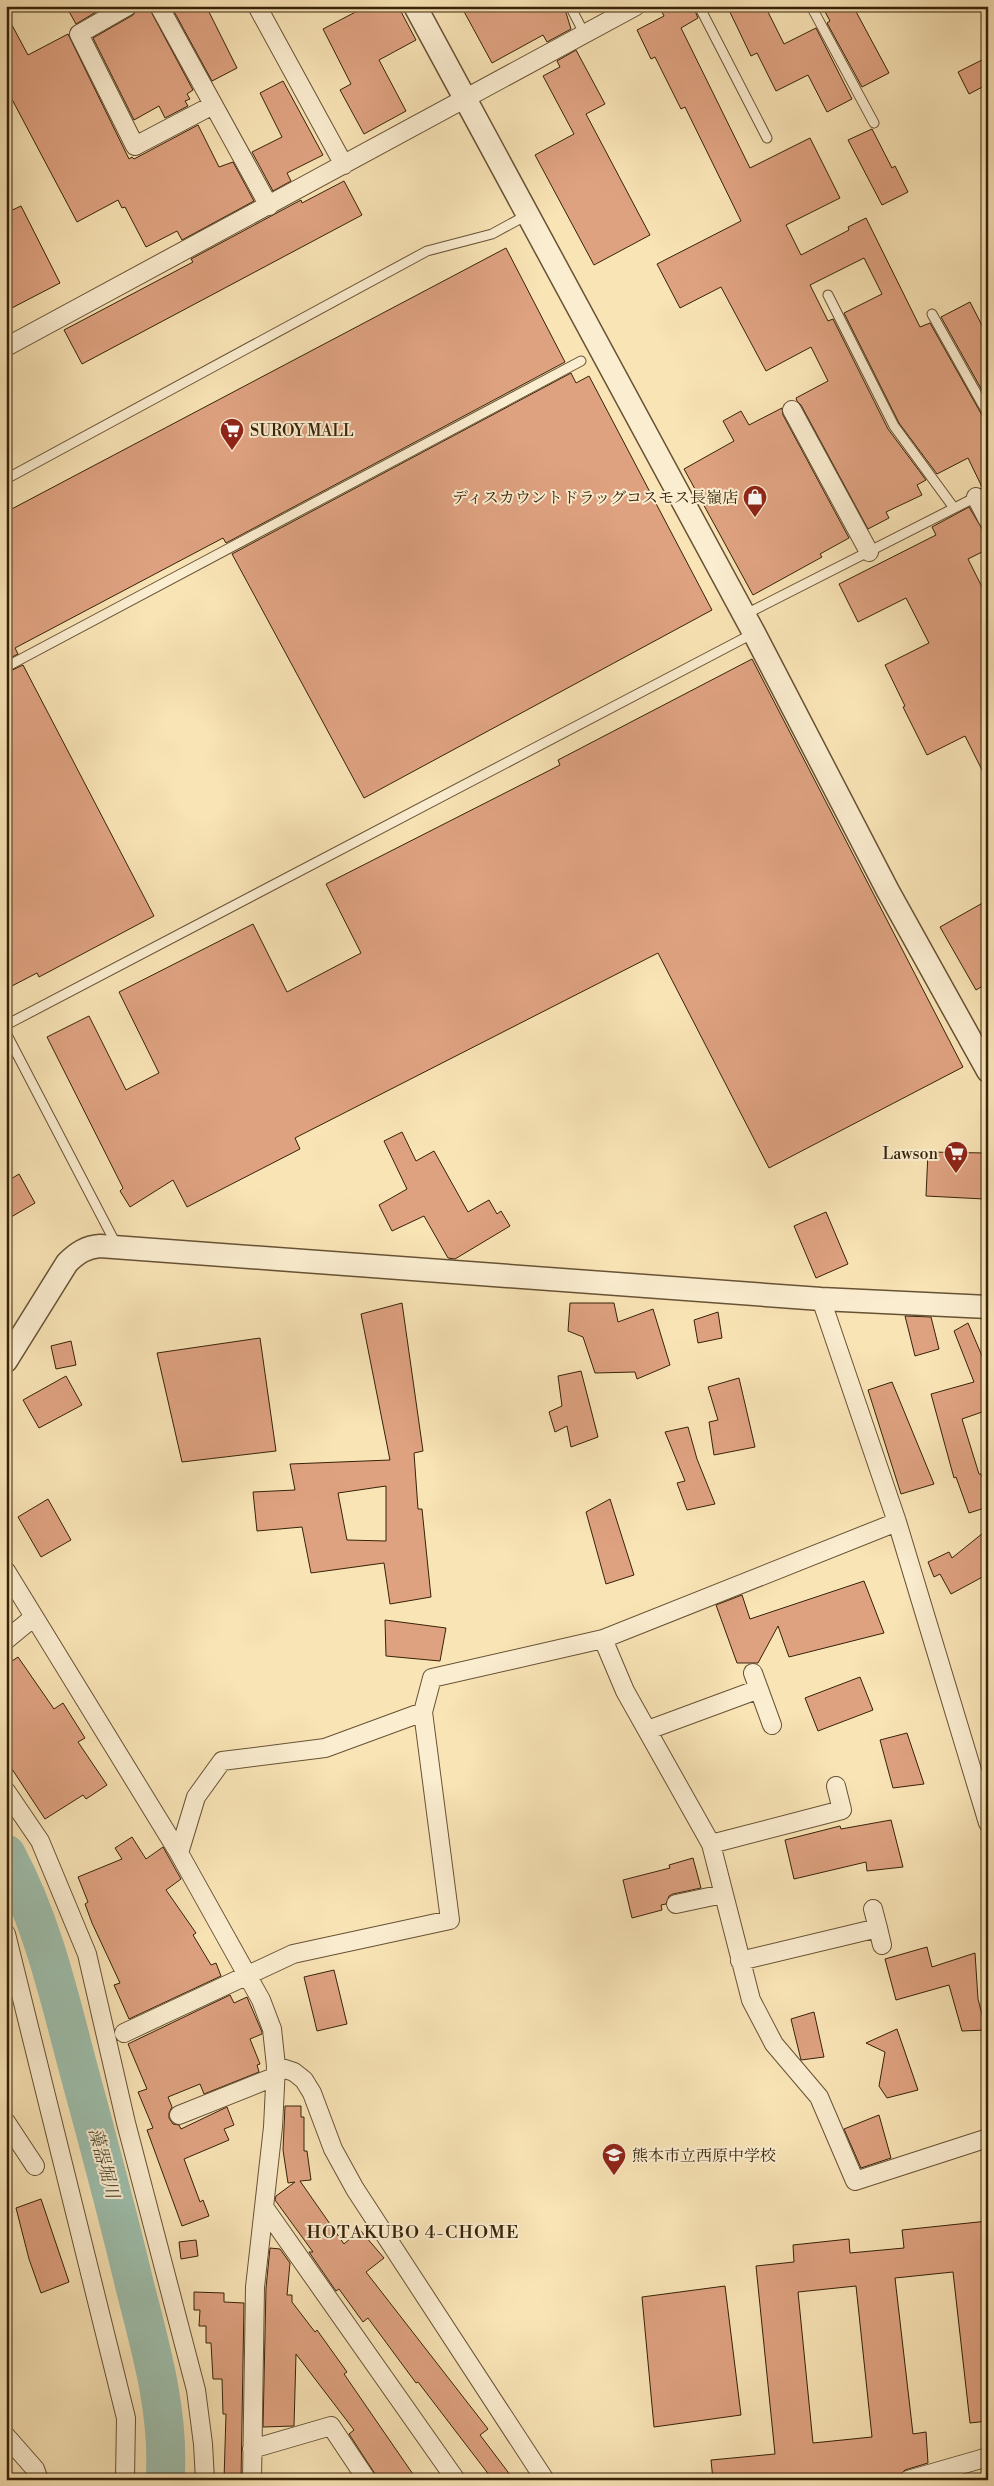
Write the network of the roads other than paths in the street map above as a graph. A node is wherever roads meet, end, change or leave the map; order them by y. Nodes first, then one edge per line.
1 (128, 6) edge
2 (159, 6) edge
3 (257, 6) edge
4 (415, 6) edge
5 (570, 6) edge
6 (636, 6) edge
7 (699, 6) edge
8 (811, 6) edge
9 (584, 33) junction
10 (466, 100) junction
11 (213, 105) junction
12 (874, 123) dead end
13 (767, 138) dead end
14 (344, 165) junction
15 (269, 206) junction
16 (526, 215) junction
17 (828, 295) dead end
18 (932, 314) dead end
19 (6, 346) edge
20 (581, 361) dead end
21 (792, 410) dead end
22 (988, 414) edge
23 (6, 479) edge
24 (982, 494) edge
25 (954, 508) junction
26 (988, 520) edge
27 (869, 552) junction
28 (749, 624) junction
29 (6, 667) edge
30 (6, 1025) edge
31 (6, 1033) edge
32 (988, 1071) edge
33 (118, 1247) junction
34 (821, 1299) junction
35 (988, 1307) edge
36 (6, 1361) edge
37 (897, 1522) junction
38 (6, 1571) edge
39 (34, 1617) junction
40 (6, 1640) edge
41 (603, 1640) junction
42 (423, 1712) junction
43 (772, 1725) dead end
44 (648, 1730) junction
45 (836, 1786) dead end
46 (6, 1791) edge
47 (988, 1823) edge
48 (711, 1844) junction
49 (179, 1853) junction
50 (723, 1894) junction
51 (676, 1904) dead end
52 (873, 1909) dead end
53 (6, 1934) edge
54 (740, 1961) junction
55 (246, 1978) junction
56 (124, 2033) dead end
57 (275, 2072) junction
58 (179, 2115) dead end
59 (6, 2122) edge
60 (988, 2138) edge
61 (35, 2166) dead end
62 (264, 2207) junction
63 (6, 2436) edge
64 (252, 2450) junction
65 (988, 2457) edge
66 (544, 2479) edge
67 (39, 2480) edge
68 (125, 2480) edge
69 (205, 2480) edge
70 (252, 2480) edge
71 (367, 2480) edge
72 (456, 2480) edge
73 (908, 2480) edge

1 - 11 street
2 - 11 street
3 - 14 street
4 - 10 street
5 - 9 lane
6 - 9 street
7 - 13 lane
8 - 12 lane
9 - 10 street
10 - 14 street
10 - 16 street
11 - 15 street
14 - 15 street
15 - 19 street
16 - 23 lane
16 - 28 street
17 - 25 lane
18 - 22 lane
20 - 29 lane
21 - 27 street
24 - 25 lane
24 - 26 street
25 - 27 lane
27 - 28 lane
28 - 30 lane
28 - 32 street
31 - 33 lane
33 - 34 street
33 - 36 street
34 - 35 street
34 - 37 street
37 - 41 street
37 - 47 street
38 - 39 street
39 - 40 street
39 - 49 street
41 - 42 street
41 - 44 street
42 - 49 street
42 - 55 street
43 - 44 street
44 - 48 street
45 - 48 street
46 - 69 street
48 - 50 street
49 - 55 street
50 - 51 street
50 - 54 street
52 - 54 street
53 - 68 street
54 - 60 street
55 - 56 street
55 - 57 street
57 - 58 street
57 - 62 street
57 - 66 street
59 - 61 street
62 - 64 street
62 - 72 street
63 - 67 street
64 - 70 street
64 - 71 street
65 - 73 street

